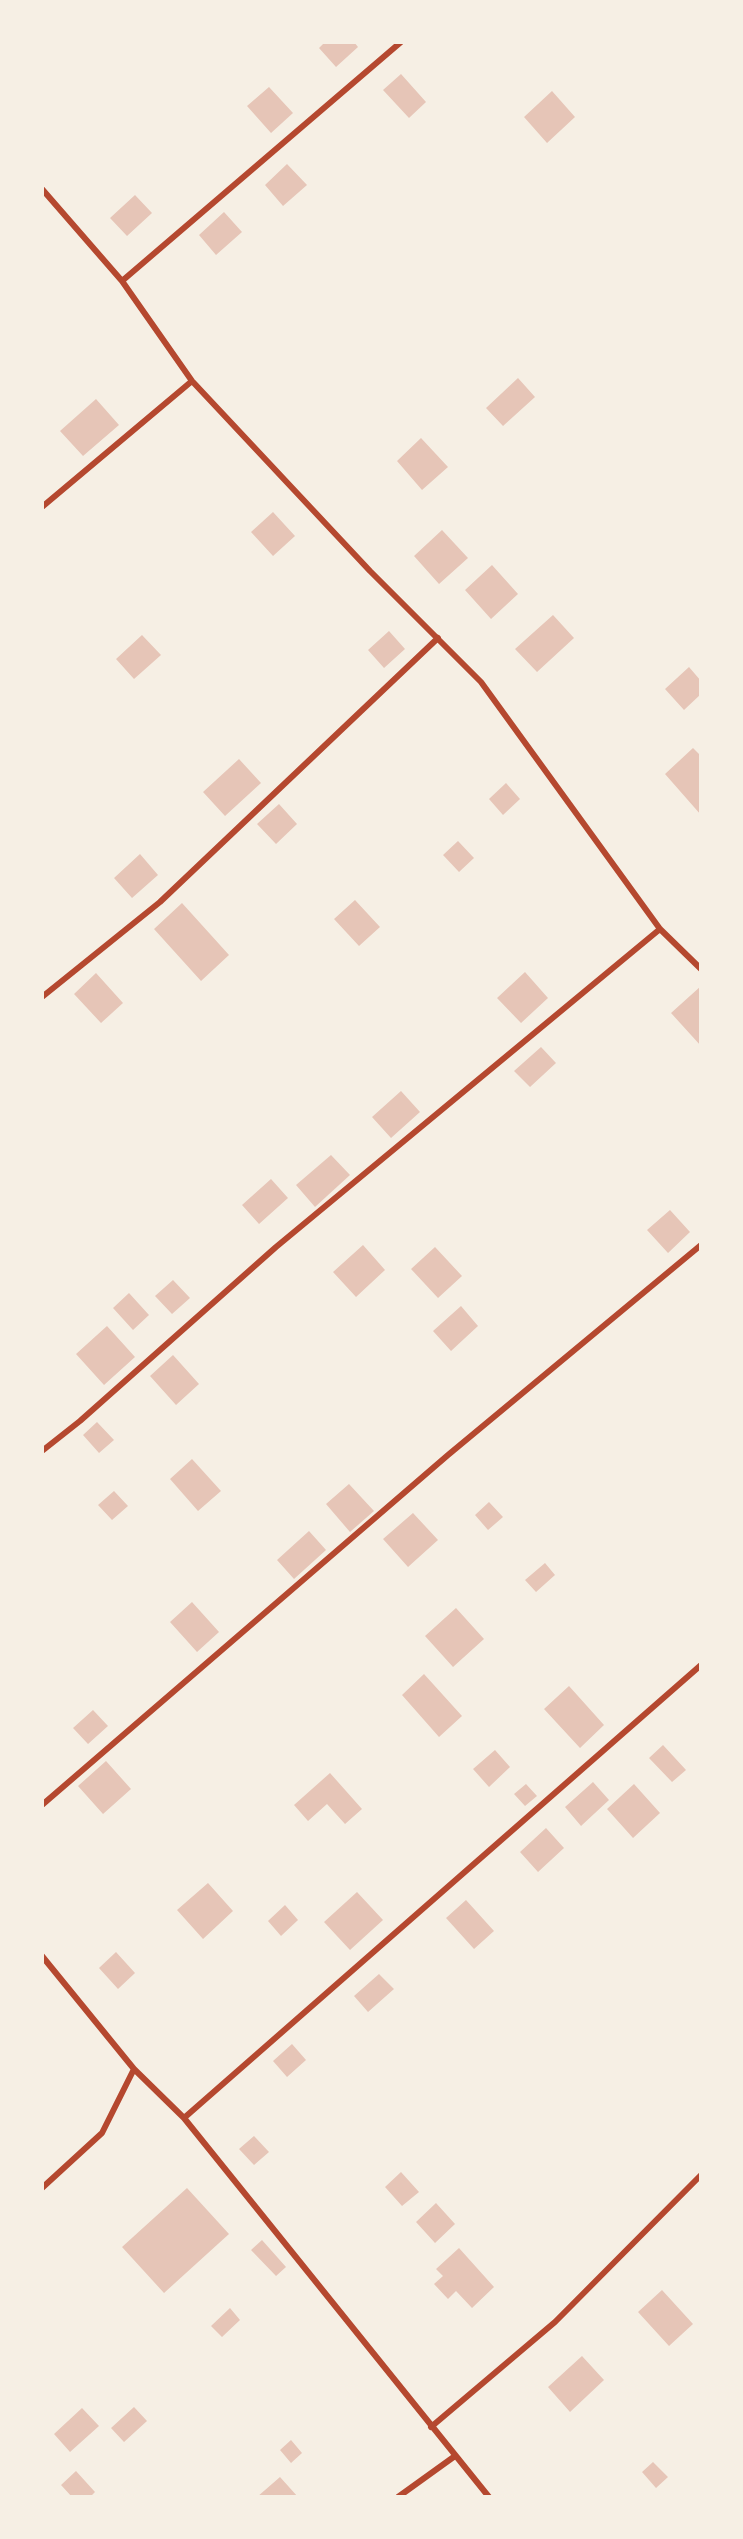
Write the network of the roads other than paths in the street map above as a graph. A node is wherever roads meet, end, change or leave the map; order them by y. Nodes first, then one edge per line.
1 (401, 42) edge
2 (42, 189) edge
3 (122, 281) junction
4 (192, 381) junction
5 (42, 507) edge
6 (438, 638) junction
7 (660, 929) junction
8 (701, 969) edge
9 (42, 997) edge
10 (701, 1245) edge
11 (42, 1451) edge
12 (701, 1665) edge
13 (42, 1805) edge
14 (42, 1956) edge
15 (134, 2069) junction
16 (184, 2118) junction
17 (701, 2175) edge
18 (42, 2188) edge
19 (431, 2427) junction
20 (455, 2456) junction
21 (398, 2497) edge
22 (489, 2497) edge

1 - 3 lane
2 - 3 lane
3 - 4 lane
4 - 5 lane
4 - 6 lane
6 - 7 lane
6 - 9 lane
7 - 8 lane
7 - 11 lane
10 - 13 lane
12 - 16 lane
14 - 15 lane
15 - 16 lane
15 - 18 lane
16 - 19 lane
17 - 19 lane
19 - 20 lane
20 - 21 lane
20 - 22 lane

